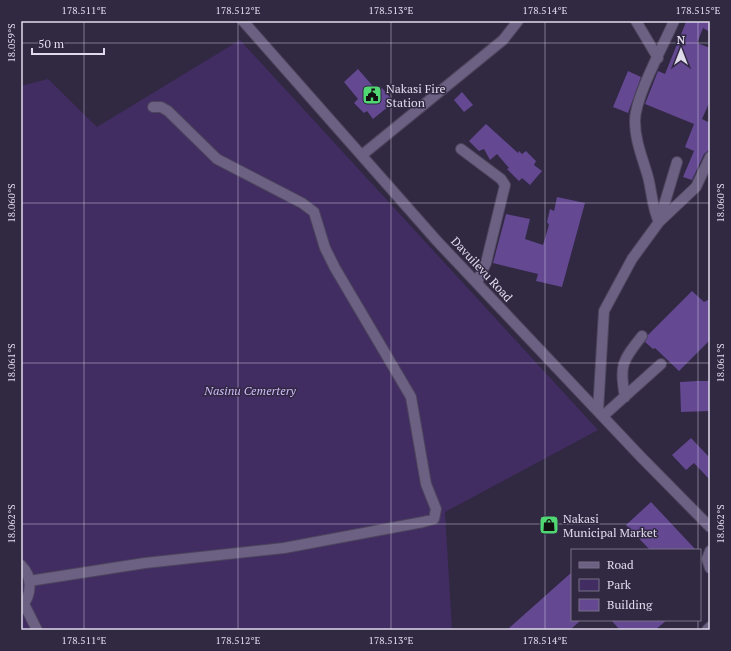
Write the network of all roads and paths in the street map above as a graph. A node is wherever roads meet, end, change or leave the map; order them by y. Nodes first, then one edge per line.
1 (243, 21) edge
2 (518, 21) edge
3 (636, 21) edge
4 (674, 21) edge
5 (658, 58) junction
6 (153, 107) dead end
7 (461, 149) dead end
8 (362, 156) junction
9 (710, 157) edge
10 (677, 162) dead end
11 (659, 222) junction
12 (476, 282) junction
13 (642, 336) dead end
14 (661, 364) dead end
15 (625, 397) junction
16 (601, 414) junction
17 (710, 527) edge
18 (710, 550) edge
19 (21, 565) edge
20 (710, 568) edge
21 (29, 581) junction
22 (23, 606) edge
23 (710, 627) edge
24 (37, 630) edge
25 (707, 630) edge

1 - 8 street, Davuilevu Road
2 - 8 street
3 - 5 street
4 - 5 street
5 - 11 street
6 - 21 street
7 - 12 street
8 - 12 street, Davuilevu Road
9 - 11 street
10 - 11 street
11 - 16 street
12 - 16 street, Davuilevu Road
13 - 15 street
14 - 15 street
15 - 16 street
16 - 17 street, Davuilevu Road
18 - 20 street
19 - 21 street
21 - 22 street
22 - 24 street
23 - 25 street

